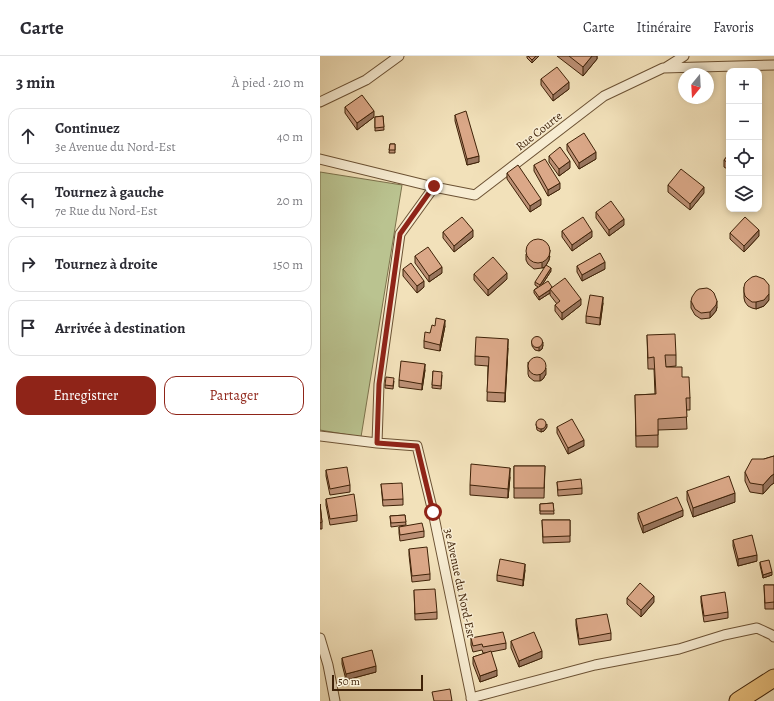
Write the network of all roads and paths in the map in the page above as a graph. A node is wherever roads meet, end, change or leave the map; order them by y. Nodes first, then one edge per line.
1 (399, 56) edge
2 (684, 56) edge
3 (774, 65) edge
4 (663, 68) junction
5 (320, 102) edge
6 (320, 159) edge
7 (434, 186) junction
8 (320, 436) edge
9 (377, 443) junction
10 (774, 637) edge
11 (320, 638) edge
12 (774, 678) edge
13 (472, 700) edge
14 (336, 701) edge
15 (738, 701) edge

1 - 5 street
2 - 4 street
3 - 4 street, Rue Courte
4 - 7 street, Rue Courte
6 - 7 street, Rue Courte
7 - 9 street
8 - 9 street
9 - 13 street, 3e Avenue du Nord-Est
10 - 13 street
11 - 14 street
12 - 15 highway

